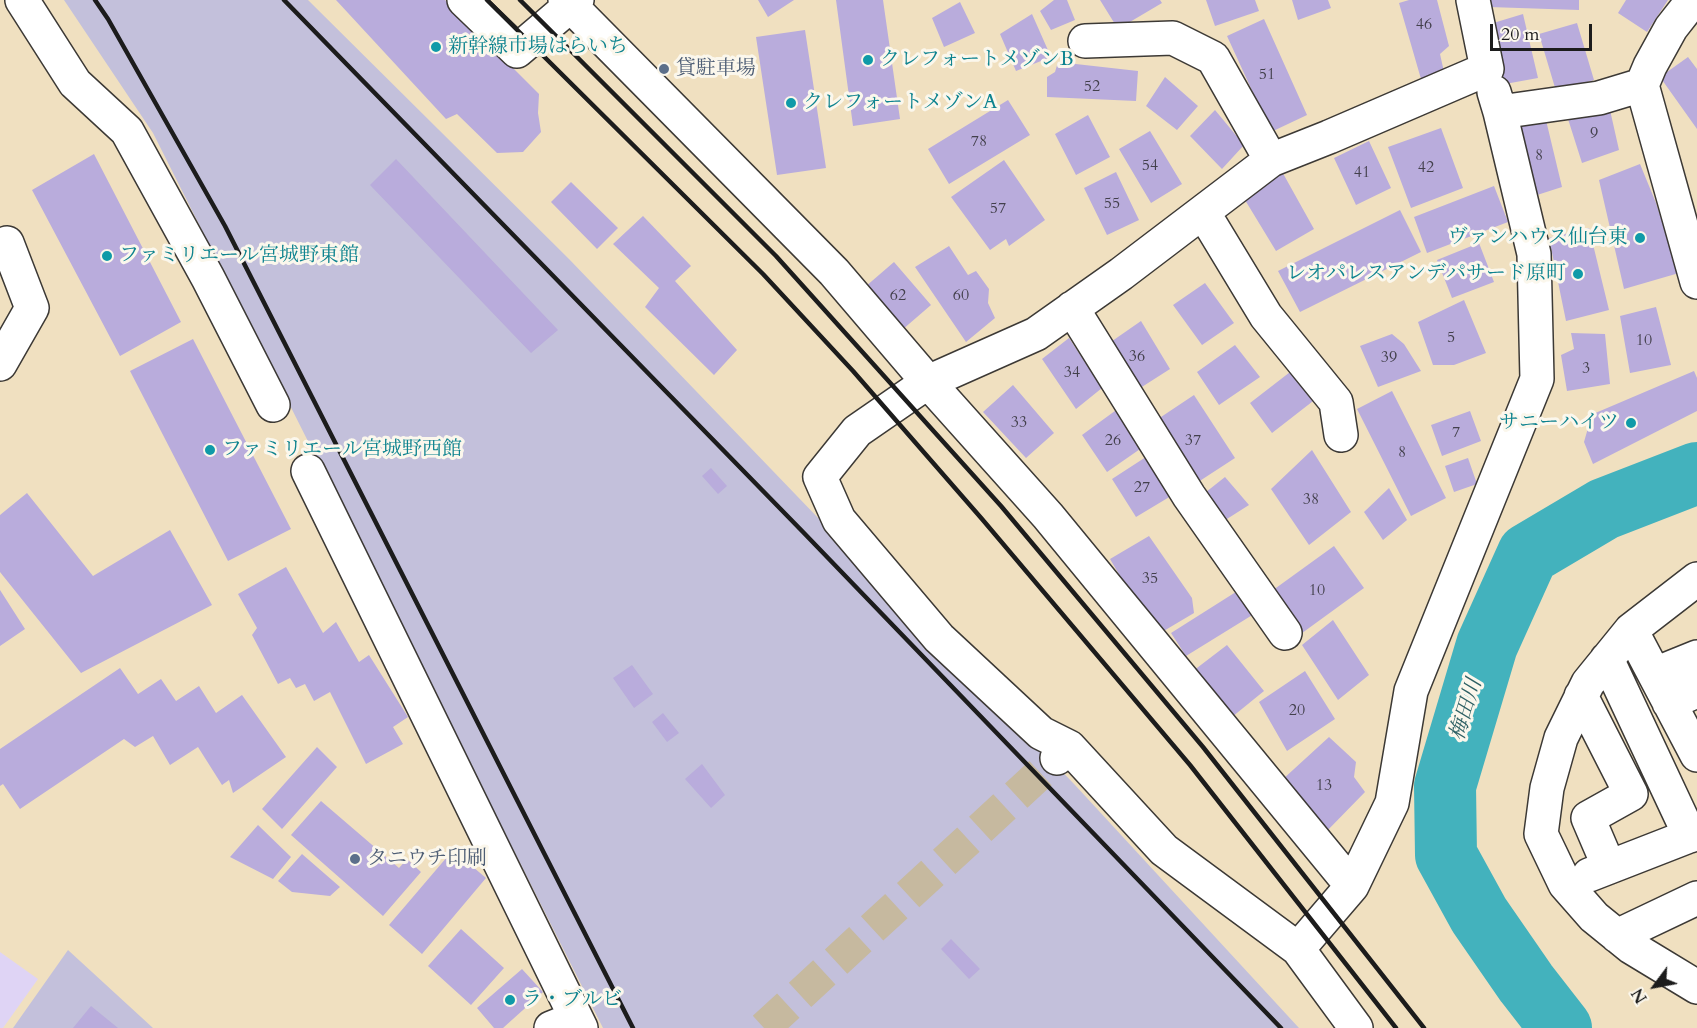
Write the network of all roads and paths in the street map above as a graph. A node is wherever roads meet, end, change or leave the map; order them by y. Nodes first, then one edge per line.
1 (22, 0) edge
2 (464, 0) edge
3 (1473, 0) edge
4 (1693, 0) edge
5 (571, 2) edge
6 (1085, 41) dead end
7 (1487, 69) junction
8 (1642, 85) junction
9 (1500, 111) junction
10 (1271, 160) junction
11 (1203, 212) junction
12 (7, 243) dead end
13 (1697, 282) edge
14 (1072, 308) junction
15 (0, 364) edge
16 (928, 382) junction
17 (273, 405) dead end
18 (1341, 435) dead end
19 (308, 471) dead end
20 (1697, 579) edge
21 (1631, 630) junction
22 (1285, 633) dead end
23 (1697, 657) edge
24 (1607, 659) junction
25 (1655, 674) junction
26 (1581, 696) junction
27 (1683, 697) edge
28 (1693, 738) edge
29 (1693, 835) edge
30 (1609, 867) junction
31 (1565, 884) junction
32 (1352, 886) junction
33 (1696, 901) edge
34 (1617, 936) junction
35 (1298, 949) junction
36 (1693, 979) edge
37 (570, 1025) edge
38 (1356, 1028) edge

1 - 17 street
2 - 5 street
3 - 7 street
4 - 8 street
5 - 16 street
6 - 10 street
7 - 9 street
7 - 10 street
8 - 9 street
8 - 13 street
9 - 32 street
10 - 11 street
11 - 14 street
11 - 18 street
12 - 15 street
14 - 16 street
14 - 22 street
16 - 32 street
16 - 35 street
19 - 37 street
20 - 21 street
21 - 24 street
21 - 25 street
23 - 25 street
24 - 26 street
24 - 29 street
25 - 27 street
26 - 30 street
26 - 31 street
27 - 28 street
29 - 30 street
30 - 31 street
31 - 34 street
32 - 35 street
33 - 34 street
34 - 36 street
35 - 38 street

